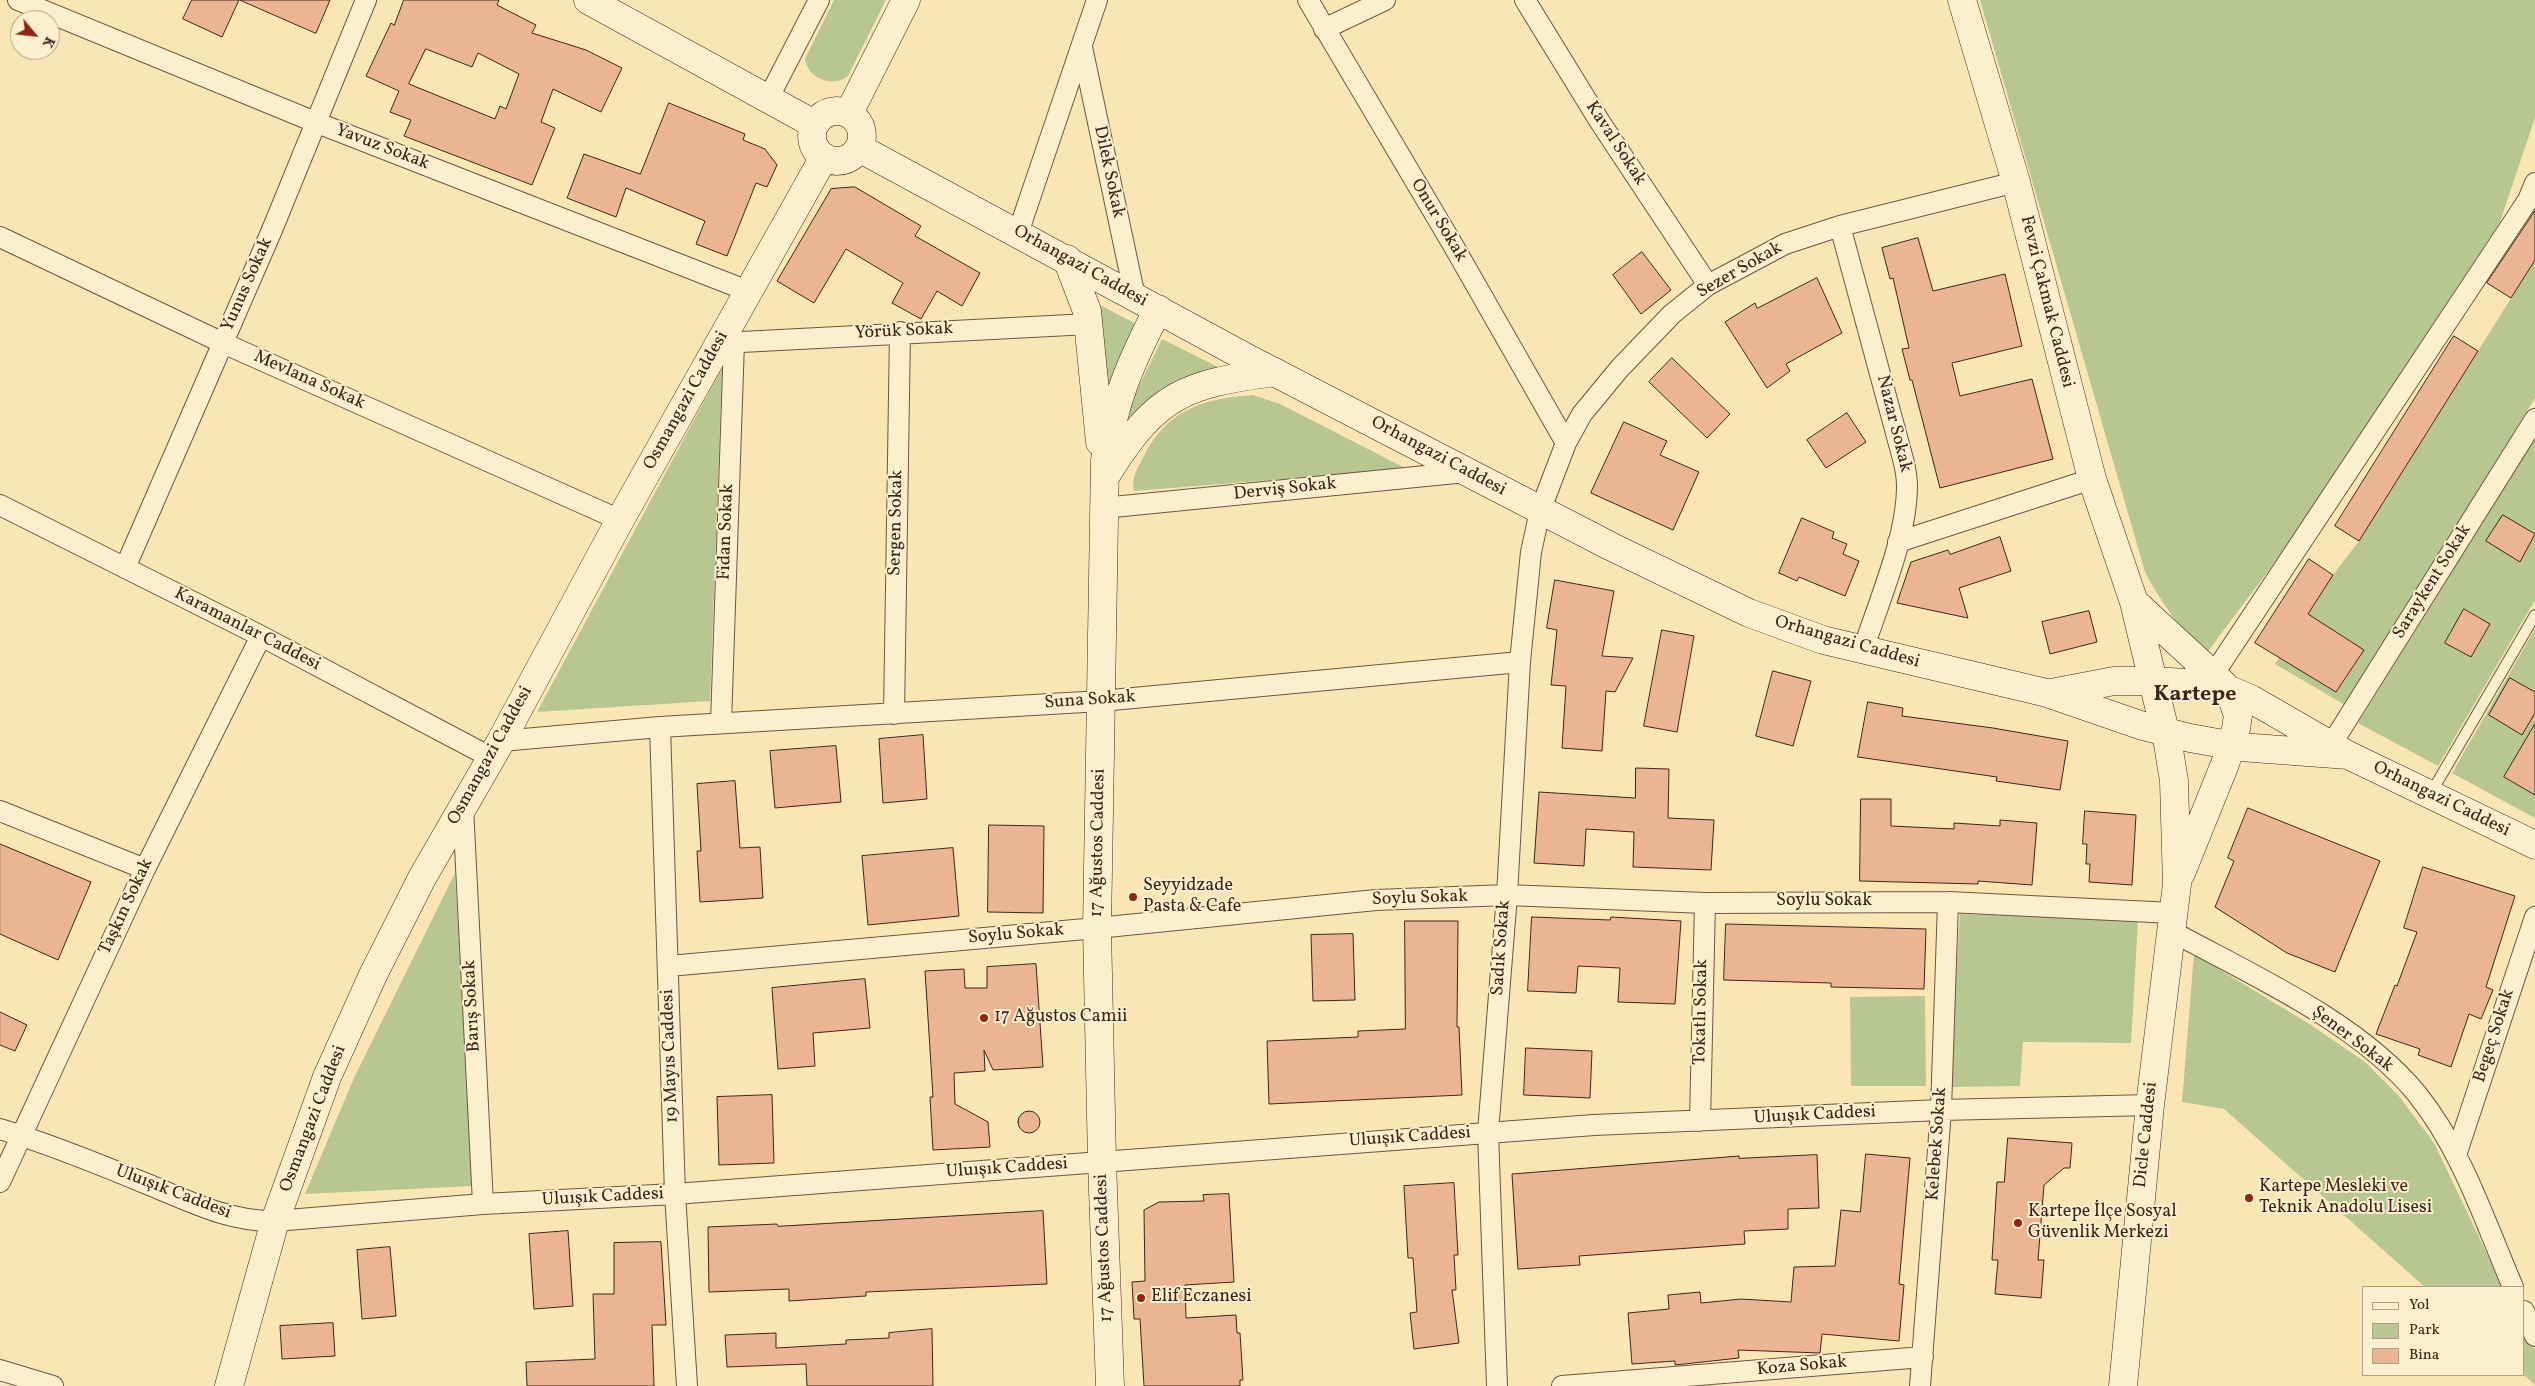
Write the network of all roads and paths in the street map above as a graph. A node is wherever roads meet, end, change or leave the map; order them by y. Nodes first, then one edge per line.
1 (18, 0) edge
2 (366, 0) edge
3 (819, 0) edge
4 (906, 0) edge
5 (1097, 0) edge
6 (1308, 0) edge
7 (1386, 0) edge
8 (1525, 0) edge
9 (1962, 0) edge
10 (598, 2) edge
11 (1324, 29) junction
12 (1082, 47) junction
13 (768, 99) junction
14 (849, 113) junction
15 (315, 122) junction
16 (814, 124) junction
17 (859, 148) junction
18 (824, 158) junction
19 (2016, 182) junction
20 (2535, 183) edge
21 (1840, 226) junction
22 (1018, 233) junction
23 (0, 237) edge
24 (1067, 259) junction
25 (1708, 285) junction
26 (748, 291) junction
27 (1146, 303) junction
28 (1089, 324) junction
29 (900, 332) junction
30 (223, 342) junction
31 (726, 342) junction
32 (1275, 372) junction
33 (2535, 419) edge
34 (1566, 443) junction
35 (1466, 472) junction
36 (1104, 478) junction
37 (2092, 479) junction
38 (0, 505) edge
39 (1103, 508) junction
40 (1540, 511) junction
41 (620, 520) junction
42 (1898, 542) junction
43 (125, 568) junction
44 (2134, 602) junction
45 (2535, 614) edge
46 (261, 636) junction
47 (1863, 650) junction
48 (1520, 662) junction
49 (2153, 681) junction
50 (2219, 682) junction
51 (2047, 693) junction
52 (1101, 701) junction
53 (894, 714) junction
54 (721, 723) junction
55 (660, 727) junction
56 (2165, 731) junction
57 (2232, 745) junction
58 (496, 749) junction
59 (2339, 750) junction
60 (2431, 793) junction
61 (463, 807) junction
62 (0, 811) edge
63 (2535, 844) edge
64 (145, 869) junction
65 (2177, 884) junction
66 (1507, 895) junction
67 (1948, 902) junction
68 (1705, 903) junction
69 (2535, 917) edge
70 (2172, 922) junction
71 (1098, 928) junction
72 (669, 966) junction
73 (2150, 1105) junction
74 (1941, 1110) junction
75 (1700, 1121) junction
76 (0, 1129) edge
77 (1488, 1132) junction
78 (20, 1135) junction
79 (2456, 1155) junction
80 (1102, 1161) junction
81 (0, 1182) edge
82 (675, 1194) junction
83 (483, 1204) junction
84 (275, 1222) junction
85 (2514, 1286) edge
86 (2525, 1313) edge
87 (2535, 1336) edge
88 (1923, 1357) junction
89 (0, 1370) edge
90 (53, 1386) edge
91 (229, 1386) edge
92 (687, 1386) edge
93 (1110, 1386) edge
94 (1497, 1386) edge
95 (1562, 1386) edge
96 (1920, 1386) edge
97 (2123, 1386) edge

1 - 15 street, Yavuz Sokak
2 - 15 street, Yunus Sokak
3 - 13 street
4 - 14 street
5 - 12 street, Dilek Sokak
6 - 11 street, Onur Sokak
7 - 11 street
8 - 25 street, Kaval Sokak
9 - 19 street, Fevzi Çakmak Caddesi
10 - 13 street
11 - 34 street, Onur Sokak
12 - 22 street, Dilek Sokak
12 - 27 street, Dilek Sokak
13 - 16 street
14 - 16 street
14 - 17 street
15 - 26 street, Yavuz Sokak
15 - 30 street, Yunus Sokak
16 - 18 street
17 - 18 street
17 - 22 street, Orhangazi Caddesi
18 - 26 street, Osmangazi Caddesi
19 - 21 street, Sezer Sokak
19 - 37 street, Fevzi Çakmak Caddesi
20 - 50 street
21 - 25 street, Sezer Sokak
21 - 42 street, Nazar Sokak
22 - 24 street, Orhangazi Caddesi
23 - 30 street, Mevlana Sokak
24 - 27 street, Orhangazi Caddesi
24 - 28 street
25 - 34 street, Sezer Sokak
26 - 31 street, Osmangazi Caddesi
27 - 32 street, Orhangazi Caddesi
27 - 36 street, 17 Ağustos Caddesi
28 - 29 street, Yörük Sokak
28 - 36 street
29 - 31 street, Yörük Sokak
29 - 53 street, Sergen Sokak
30 - 41 street, Mevlana Sokak
30 - 43 street, Yunus Sokak
31 - 41 street, Osmangazi Caddesi
31 - 54 street, Fidan Sokak
32 - 35 street, Orhangazi Caddesi
32 - 36 street
33 - 59 street, Saraykent Sokak
34 - 40 street, Sezer Sokak
35 - 39 street, Derviş Sokak
35 - 40 street, Orhangazi Caddesi
36 - 39 street, 17 Ağustos Caddesi
37 - 42 street
37 - 44 street, Fevzi Çakmak Caddesi
38 - 43 street, Karamanlar Caddesi
39 - 52 street, 17 Ağustos Caddesi
40 - 47 street, Orhangazi Caddesi
40 - 48 street, Sadık Sokak
41 - 58 street, Osmangazi Caddesi
42 - 47 street, Nazar Sokak
43 - 46 street, Karamanlar Caddesi
44 - 49 street, Fevzi Çakmak Caddesi
44 - 50 street
45 - 60 lane
46 - 58 street, Karamanlar Caddesi
46 - 64 street, Taşkın Sokak
47 - 51 street, Orhangazi Caddesi
48 - 52 street, Suna Sokak
48 - 66 street, Sadık Sokak
49 - 50 street
49 - 51 street
49 - 56 street, Fevzi Çakmak Caddesi
50 - 57 street
50 - 59 street
51 - 56 street, Orhangazi Caddesi
52 - 53 street, Suna Sokak
52 - 71 street, 17 Ağustos Caddesi
53 - 54 street, Suna Sokak
54 - 55 street, Suna Sokak
55 - 58 street, Suna Sokak
55 - 72 street, 19 Mayıs Caddesi
56 - 57 street, Orhangazi Caddesi
56 - 65 street, Fevzi Çakmak Caddesi
57 - 59 street, Orhangazi Caddesi
57 - 65 street
58 - 61 street, Osmangazi Caddesi
59 - 60 street, Orhangazi Caddesi
60 - 63 street, Orhangazi Caddesi
61 - 83 street, Barış Sokak
61 - 84 street, Osmangazi Caddesi
62 - 64 street
64 - 78 street, Taşkın Sokak
65 - 70 street, Dicle Caddesi
66 - 68 street, Soylu Sokak
66 - 71 street, Soylu Sokak
66 - 77 street, Sadık Sokak
67 - 68 street, Soylu Sokak
67 - 70 street, Soylu Sokak
67 - 74 street, Kelebek Sokak
68 - 75 street, Tokatlı Sokak
69 - 79 street, Begeç Sokak
70 - 73 street, Dicle Caddesi
70 - 79 street, Şener Sokak
71 - 72 street, Soylu Sokak
71 - 80 street, 17 Ağustos Caddesi
72 - 82 street, 19 Mayıs Caddesi
73 - 74 street, Uluışık Caddesi
73 - 97 street, Dicle Caddesi
74 - 75 street, Uluışık Caddesi
74 - 88 street, Kelebek Sokak
75 - 77 street, Uluışık Caddesi
76 - 78 street, Uluışık Caddesi
77 - 80 street, Uluışık Caddesi
77 - 94 street, Sadık Sokak
78 - 81 street, Taşkın Sokak
78 - 84 street, Uluışık Caddesi
79 - 85 street, Şener Sokak
80 - 82 street, Uluışık Caddesi
80 - 93 street, 17 Ağustos Caddesi
82 - 83 street, Uluışık Caddesi
82 - 92 street, 19 Mayıs Caddesi
83 - 84 street, Uluışık Caddesi
84 - 91 street, Osmangazi Caddesi
86 - 87 street
88 - 95 street, Koza Sokak
88 - 96 street, Kelebek Sokak
89 - 90 street

